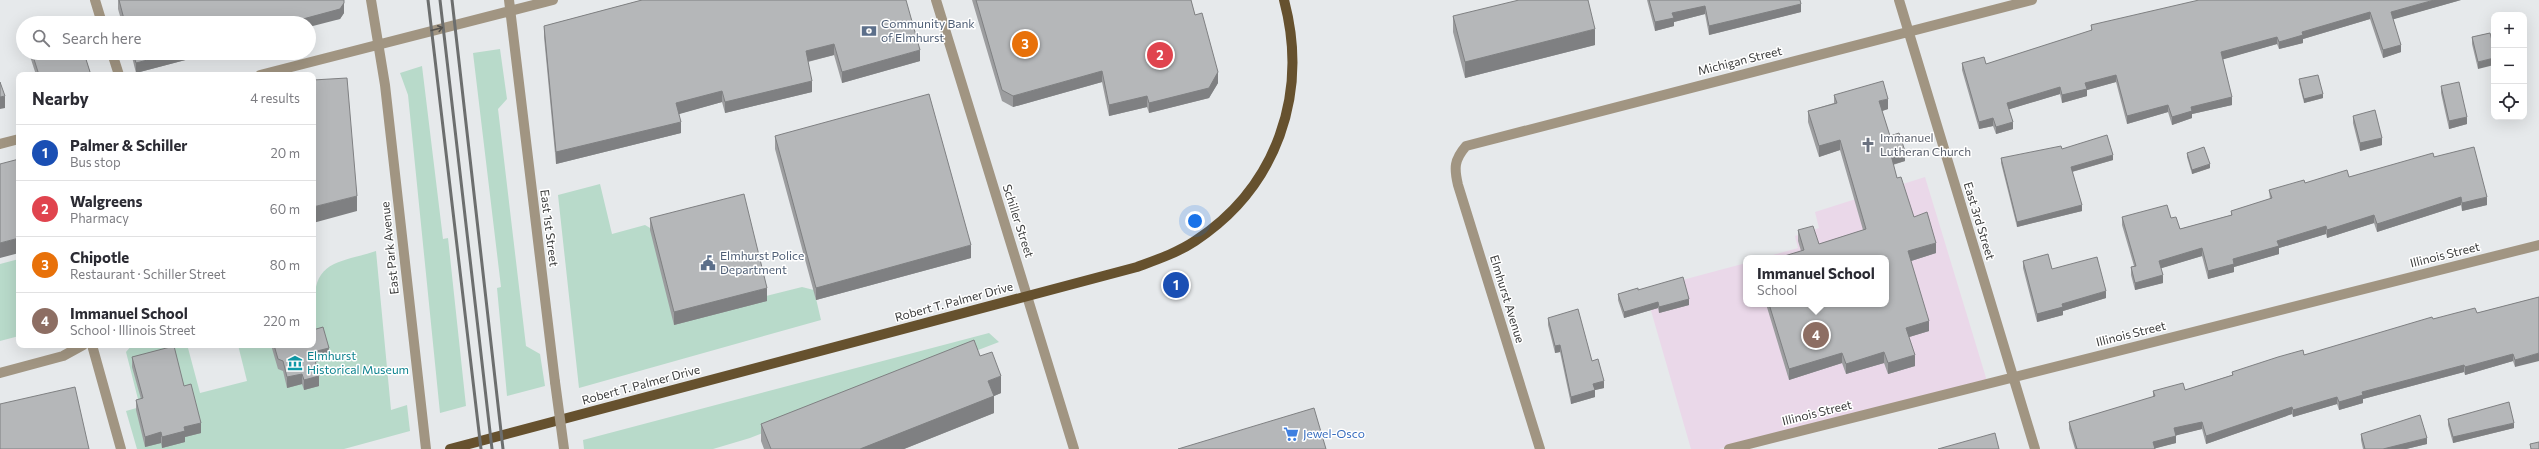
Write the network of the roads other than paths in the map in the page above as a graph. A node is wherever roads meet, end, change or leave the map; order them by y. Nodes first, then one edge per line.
1 (95, 0) edge
2 (371, 0) edge
3 (553, 0) edge
4 (936, 0) edge
5 (1284, 0) edge
6 (1899, 0) edge
7 (2032, 0) edge
8 (510, 5) edge
9 (100, 16) edge
10 (1908, 31) junction
11 (378, 44) junction
12 (114, 60) edge
13 (118, 72) edge
14 (271, 72) edge
15 (16, 139) edge
16 (0, 144) edge
17 (1458, 156) joint
18 (2539, 245) edge
19 (1027, 296) junction
20 (78, 348) edge
21 (93, 348) edge
22 (0, 373) edge
23 (2014, 377) junction
24 (121, 449) edge
25 (426, 449) edge
26 (450, 449) edge
27 (564, 449) edge
28 (1074, 449) edge
29 (1540, 449) edge
30 (1729, 449) edge
31 (2035, 449) edge

1 - 9 street
2 - 11 street, East Park Avenue
3 - 8 street
4 - 19 street, Schiller Street
5 - 19 main road, Robert T. Palmer Drive
6 - 10 street, East 3rd Street
7 - 10 street, Michigan Street
11 -> 8 street
8 - 27 street, East 1st Street, bridge
10 - 17 street, Michigan Street
10 - 23 street, East 3rd Street
11 - 14 street
11 - 25 street, East Park Avenue
12 - 13 street
15 - 16 street
17 - 29 street, Elmhurst Avenue
18 - 23 street, Illinois Street
19 - 26 main road, Robert T. Palmer Drive
19 - 28 street, Schiller Street
20 - 22 street
21 - 24 street
23 - 30 street, Illinois Street
23 - 31 street, East 3rd Street

